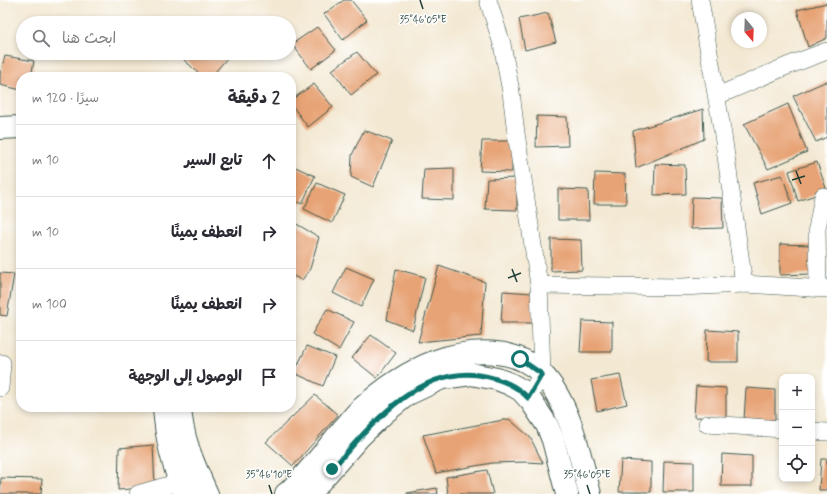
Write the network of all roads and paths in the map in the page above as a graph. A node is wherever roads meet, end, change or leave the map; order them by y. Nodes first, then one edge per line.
1 (488, 0) edge
2 (700, 0) edge
3 (827, 51) edge
4 (716, 96) junction
5 (16, 127) edge
6 (0, 128) edge
7 (0, 143) edge
8 (16, 143) edge
9 (823, 196) dead end
10 (744, 284) junction
11 (539, 286) junction
12 (822, 289) edge
13 (2, 363) dead end
14 (542, 374) junction
15 (0, 388) edge
16 (528, 398) junction
17 (164, 412) edge
18 (181, 412) edge
19 (707, 424) dead end
20 (779, 429) edge
21 (815, 431) edge
22 (827, 432) edge
23 (183, 488) edge
24 (138, 494) edge
25 (207, 494) edge
26 (286, 494) edge
27 (309, 494) edge
28 (567, 494) edge
29 (590, 494) edge

1 - 11 street
2 - 4 street
3 - 4 street
4 - 10 street
5 - 6 main road
7 - 8 main road
9 - 12 street
10 - 11 street
10 - 12 street
11 - 14 street
13 - 15 street
14 - 16 street
14 - 26 main road
14 - 29 main road
16 - 27 main road
16 - 28 main road
17 - 23 main road
18 - 25 main road
19 - 20 street
21 - 22 street
23 - 24 street

